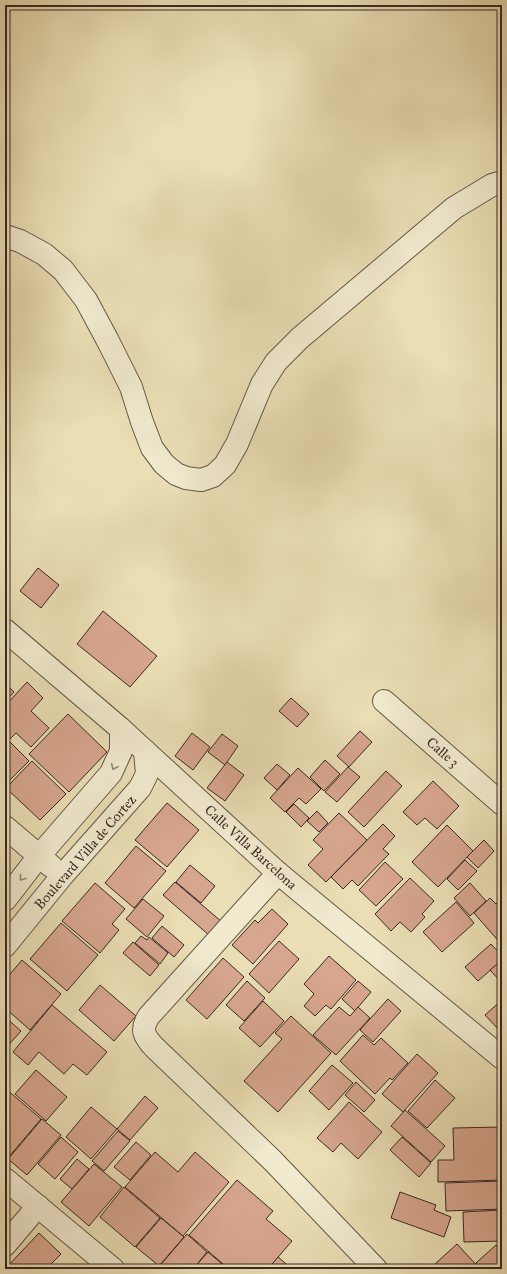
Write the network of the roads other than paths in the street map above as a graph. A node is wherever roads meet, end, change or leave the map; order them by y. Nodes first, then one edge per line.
1 (502, 182) edge
2 (5, 236) edge
3 (5, 630) edge
4 (384, 701) dead end
5 (121, 729) junction
6 (145, 751) junction
7 (502, 804) edge
8 (5, 827) edge
9 (39, 856) junction
10 (278, 873) junction
11 (62, 876) junction
12 (5, 900) edge
13 (5, 946) edge
14 (502, 1058) edge
15 (5, 1179) edge
16 (38, 1206) junction
17 (5, 1246) edge
18 (113, 1269) edge
19 (376, 1269) edge

1 - 2 street
3 - 5 street, Calle Villa Barcelona
4 - 7 street, Calle 3
5 - 6 street, Calle Villa Barcelona
5 -> 9 street
6 - 10 street, Calle Villa Barcelona
6 - 11 street, Boulevard Villa de Cortez
8 - 9 street
9 - 11 street
9 -> 12 street
10 - 14 street, Calle Villa Barcelona
10 - 19 street
11 - 13 street, Boulevard Villa de Cortez
15 - 16 street
16 - 17 street
16 - 18 street

